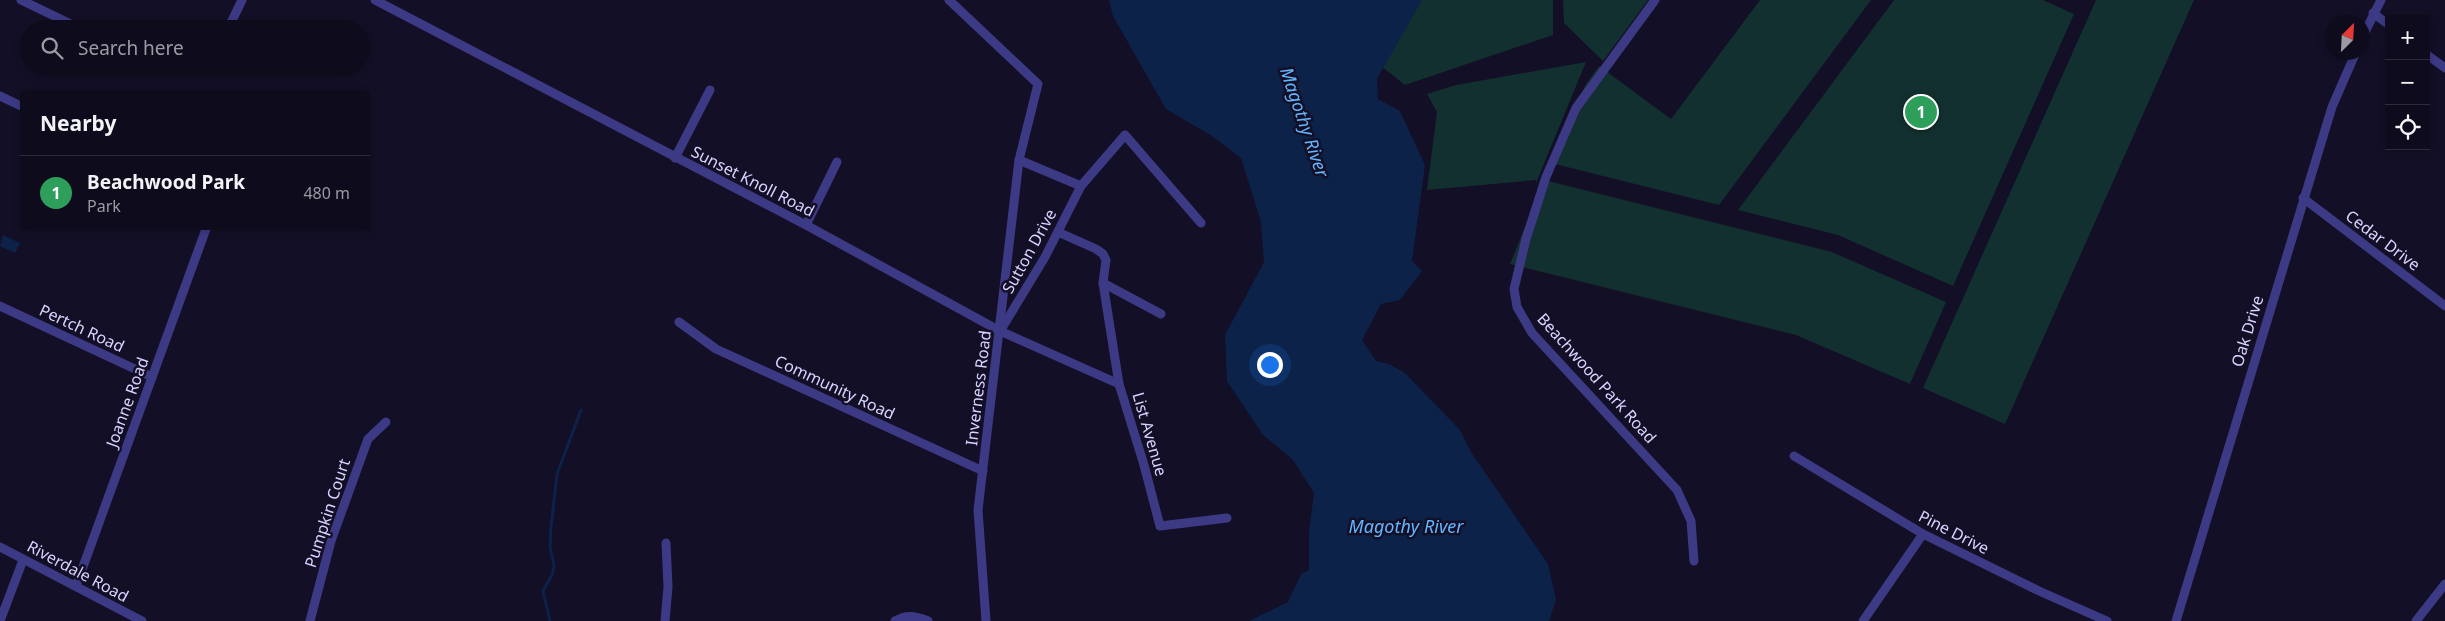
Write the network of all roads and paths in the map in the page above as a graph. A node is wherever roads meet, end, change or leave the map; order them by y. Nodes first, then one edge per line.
1 (21, 0) edge
2 (242, 0) edge
3 (375, 0) edge
4 (949, 0) edge
5 (1655, 0) edge
6 (2381, 0) edge
7 (2374, 13) junction
8 (62, 20) edge
9 (232, 20) edge
10 (2370, 21) edge
11 (2385, 22) edge
12 (2430, 57) edge
13 (2353, 60) edge
14 (2445, 68) edge
15 (710, 90) dead end
16 (0, 96) edge
17 (20, 106) edge
18 (674, 158) junction
19 (1019, 160) junction
20 (838, 162) dead end
21 (1082, 186) junction
22 (2303, 198) junction
23 (1202, 223) dead end
24 (806, 225) junction
25 (206, 230) edge
26 (1058, 232) junction
27 (1103, 283) junction
28 (0, 306) edge
29 (2445, 306) edge
30 (1161, 314) dead end
31 (679, 322) dead end
32 (1000, 331) junction
33 (152, 377) junction
34 (1119, 384) junction
35 (386, 422) dead end
36 (1794, 456) dead end
37 (983, 471) junction
38 (1227, 518) dead end
39 (1922, 534) junction
40 (666, 543) dead end
41 (0, 547) edge
42 (23, 560) junction
43 (1694, 560) dead end
44 (2445, 584) edge
45 (76, 586) junction
46 (0, 621) edge
47 (142, 621) edge
48 (310, 621) edge
49 (665, 621) edge
50 (895, 621) edge
51 (928, 621) edge
52 (986, 621) edge
53 (1863, 621) edge
54 (2107, 621) edge
55 (2176, 621) edge
56 (2416, 621) edge

1 - 8 street
2 - 9 street
3 - 18 street, Sunset Knoll Road
4 - 19 street, Inverness Road
5 - 43 street, Beachwood Park Road
6 - 7 street
7 - 10 street
7 - 11 street
12 - 14 street
13 - 22 street, Oak Drive
15 - 18 street
16 - 17 street
18 - 24 street, Sunset Knoll Road
19 - 21 street
19 - 32 street, Inverness Road
20 - 24 street
21 - 23 street, Sutton Drive
21 - 26 street, Sutton Drive
22 - 29 street, Cedar Drive
22 - 55 street, Oak Drive
24 - 32 street, Sunset Knoll Road
25 - 33 street, Joanne Road
26 - 27 street, List Avenue
26 - 32 street, Sutton Drive
27 - 30 street
27 - 34 street, List Avenue
28 - 33 street, Pertch Road
31 - 37 street, Community Road
32 - 34 street, Sunset Knoll Road
32 - 37 street, Inverness Road
33 - 45 street, Joanne Road
34 - 38 street, List Avenue
35 - 48 street, Pumpkin Court
36 - 39 street, Pine Drive
37 - 52 street, Inverness Road
39 - 53 street
39 - 54 street, Pine Drive
40 - 49 street
41 - 42 street, Riverdale Road
42 - 45 street, Riverdale Road
42 - 46 street
44 - 56 street
45 - 47 street, Riverdale Road
50 - 51 street

